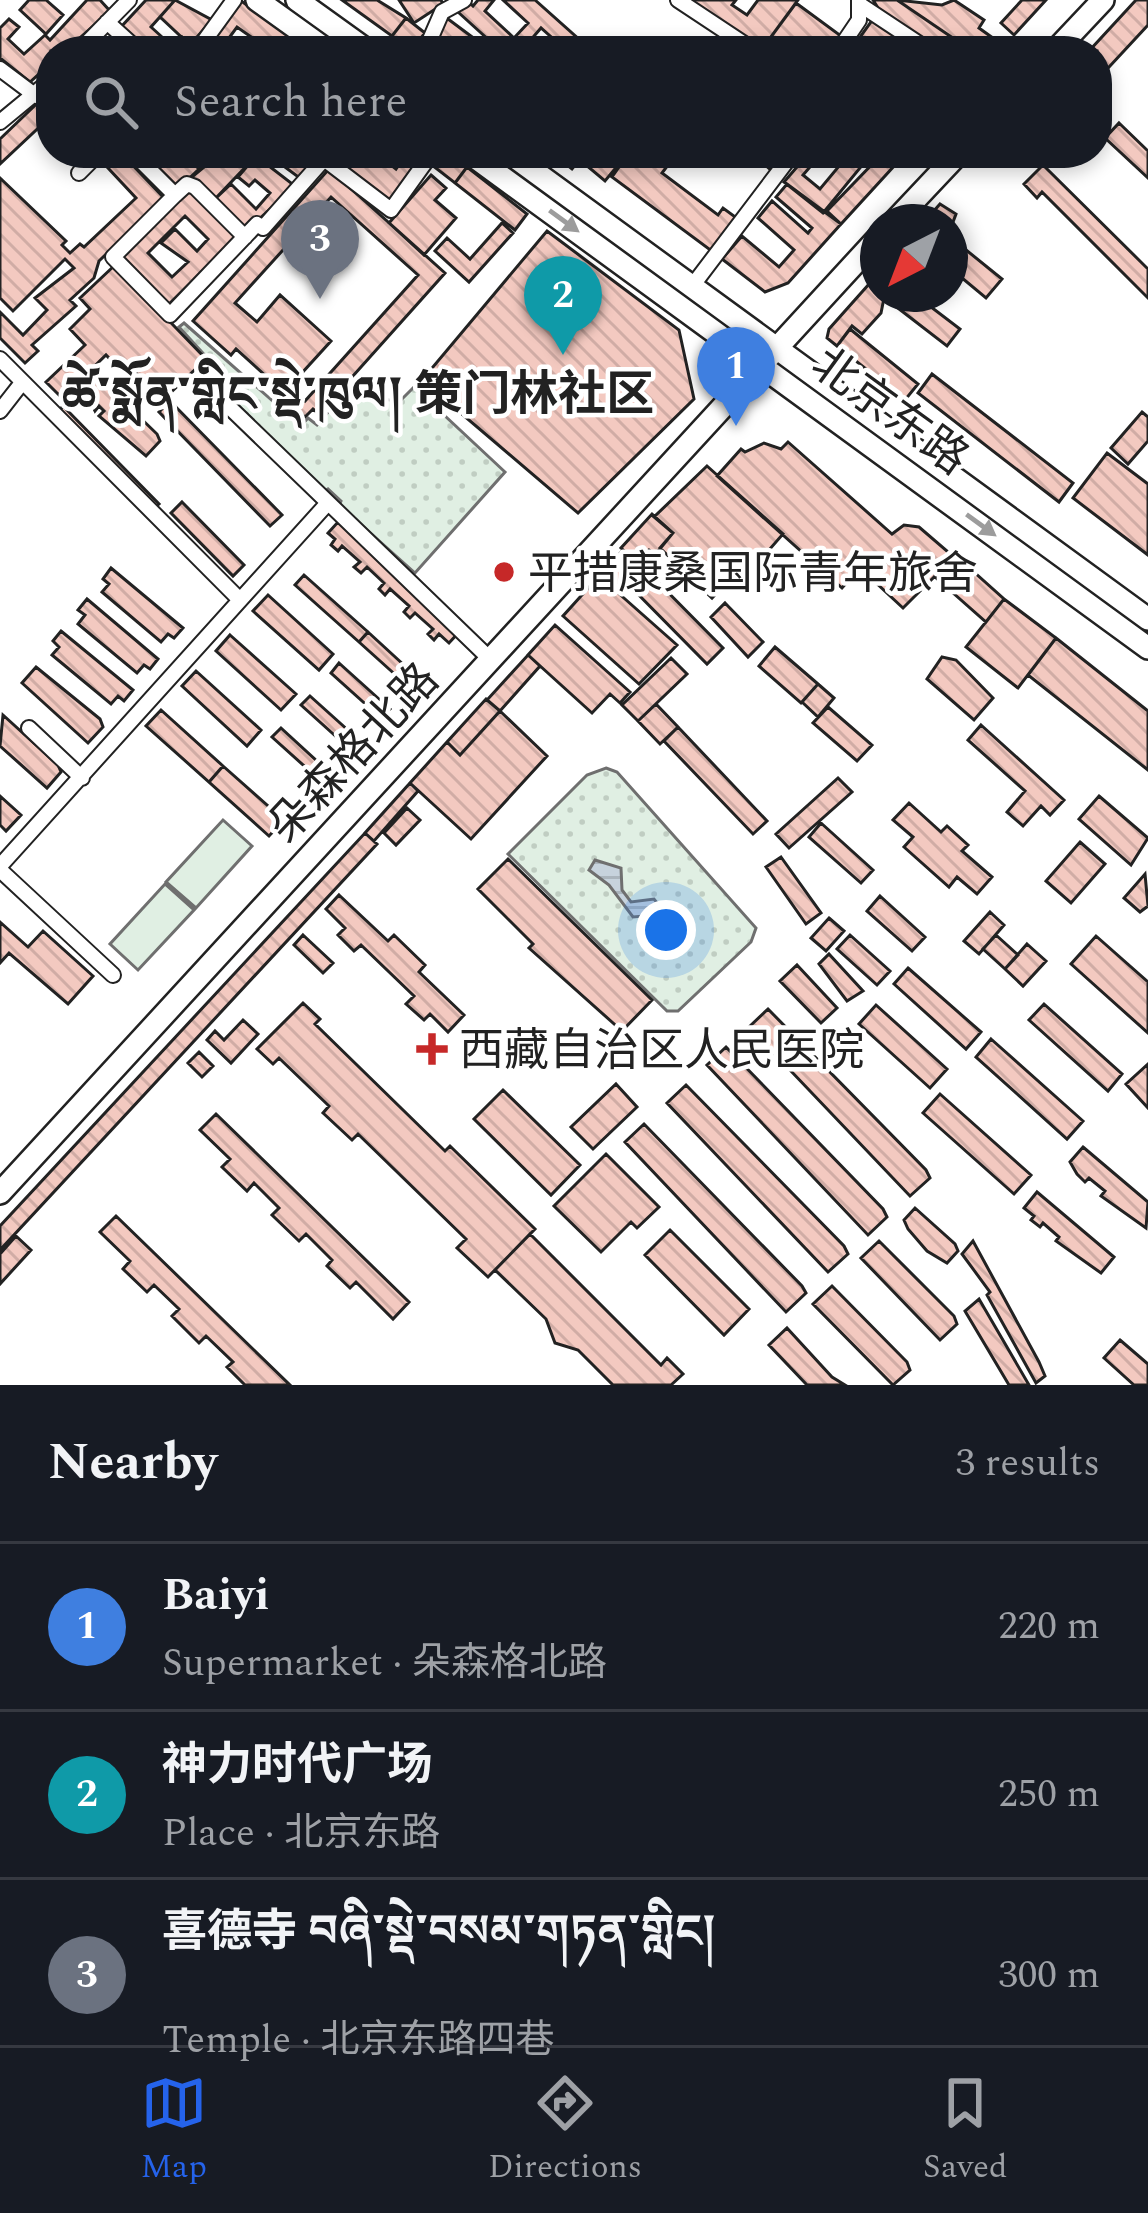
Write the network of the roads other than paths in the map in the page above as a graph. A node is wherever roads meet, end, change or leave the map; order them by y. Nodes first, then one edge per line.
1 (129, 0) edge
2 (234, 0) edge
3 (257, 0) edge
4 (297, 0) edge
5 (464, 0) edge
6 (678, 0) edge
7 (1102, 0) edge
8 (859, 2) edge
9 (107, 22) junction
10 (93, 36) edge
11 (122, 36) edge
12 (207, 36) edge
13 (307, 36) edge
14 (347, 36) edge
15 (432, 36) edge
16 (732, 36) edge
17 (848, 36) edge
18 (908, 36) edge
19 (1069, 36) edge
20 (0, 69) edge
21 (36, 96) joint
22 (0, 122) edge
23 (84, 168) edge
24 (148, 168) edge
25 (316, 168) edge
26 (336, 168) edge
27 (421, 168) edge
28 (492, 168) edge
29 (530, 168) edge
30 (782, 168) edge
31 (945, 168) edge
32 (79, 173) dead end
33 (175, 195) junction
34 (911, 204) edge
35 (245, 237) junction
36 (860, 258) edge
37 (693, 286) junction
38 (770, 355) junction
39 (0, 359) edge
40 (21, 383) junction
41 (223, 401) dead end
42 (0, 411) edge
43 (326, 505) junction
44 (240, 600) junction
45 (1148, 619) edge
46 (1148, 648) edge
47 (490, 659) junction
48 (29, 728) dead end
49 (82, 778) junction
50 (0, 868) edge
51 (113, 975) dead end
52 (0, 1193) edge

1 - 9 street
2 - 12 street
3 - 13 main road
4 - 14 main road
5 - 15 street
6 - 16 street
7 - 19 main road
8 - 17 street
8 - 18 street
9 - 10 street
9 - 11 street
20 - 21 street
21 - 22 street
23 - 32 street
24 - 33 street
25 - 35 street
26 - 27 street
28 -> 38 main road, 北京东路
29 - 37 main road, 北京东路
30 - 37 street
31 - 34 main road
33 - 35 street
33 - 35 street
36 - 38 main road, 朵森格北路
37 - 38 main road, 北京东路
38 - 45 main road, 北京东路
38 -> 46 main road, 北京东路
38 - 47 main road, 朵森格北路
39 - 40 street
40 - 42 street
40 - 44 street
41 - 43 street
43 - 44 street
43 - 47 street
44 - 49 street
47 - 52 main road, 朵森格北路
48 - 49 street
49 - 50 street
50 - 51 street

